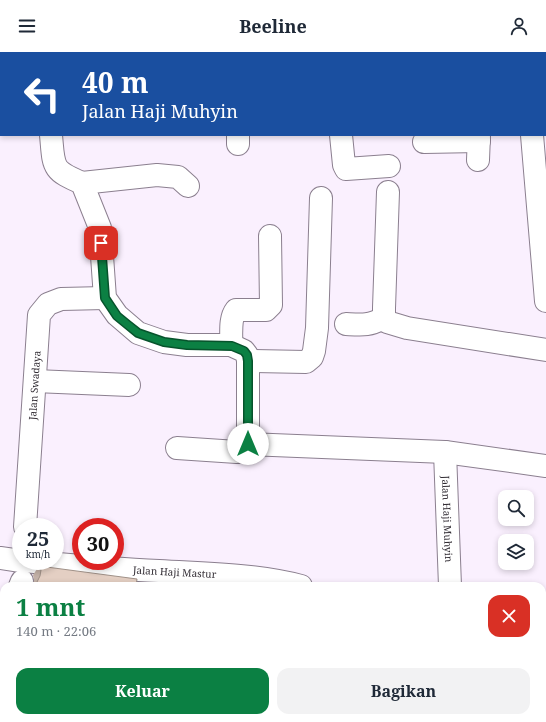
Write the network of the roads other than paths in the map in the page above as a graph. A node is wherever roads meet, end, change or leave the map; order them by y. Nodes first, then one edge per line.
1 (51, 136) edge
2 (341, 136) edge
3 (532, 136) edge
4 (424, 142) dead end
5 (479, 145) edge
6 (389, 166) dead end
7 (541, 174) edge
8 (82, 183) junction
9 (188, 186) dead end
10 (388, 192) dead end
11 (321, 198) dead end
12 (270, 236) dead end
13 (546, 294) edge
14 (105, 298) junction
15 (384, 318) junction
16 (346, 324) dead end
17 (232, 346) junction
18 (546, 350) edge
19 (248, 361) junction
20 (35, 381) junction
21 (129, 385) dead end
22 (248, 444) junction
23 (177, 448) dead end
24 (445, 452) junction
25 (546, 466) edge
26 (26, 518) edge
27 (0, 558) edge
28 (22, 572) edge
29 (286, 582) edge
30 (450, 582) edge

1 - 8 street
2 - 6 street
3 - 7 street
4 - 5 street
7 - 13 street
8 - 9 street
8 - 14 street
10 - 15 street
11 - 19 street
12 - 17 street
14 - 17 street
14 - 20 street, Jalan Swadaya
15 - 16 street
15 - 18 street
17 - 19 street
19 - 22 street
20 - 21 street
20 - 26 street, Jalan Swadaya
22 - 23 street
22 - 24 street
24 - 25 street
24 - 30 street, Jalan Haji Muhyin
27 - 28 street, Jalan Haji Mastur
28 - 29 street, Jalan Haji Mastur

